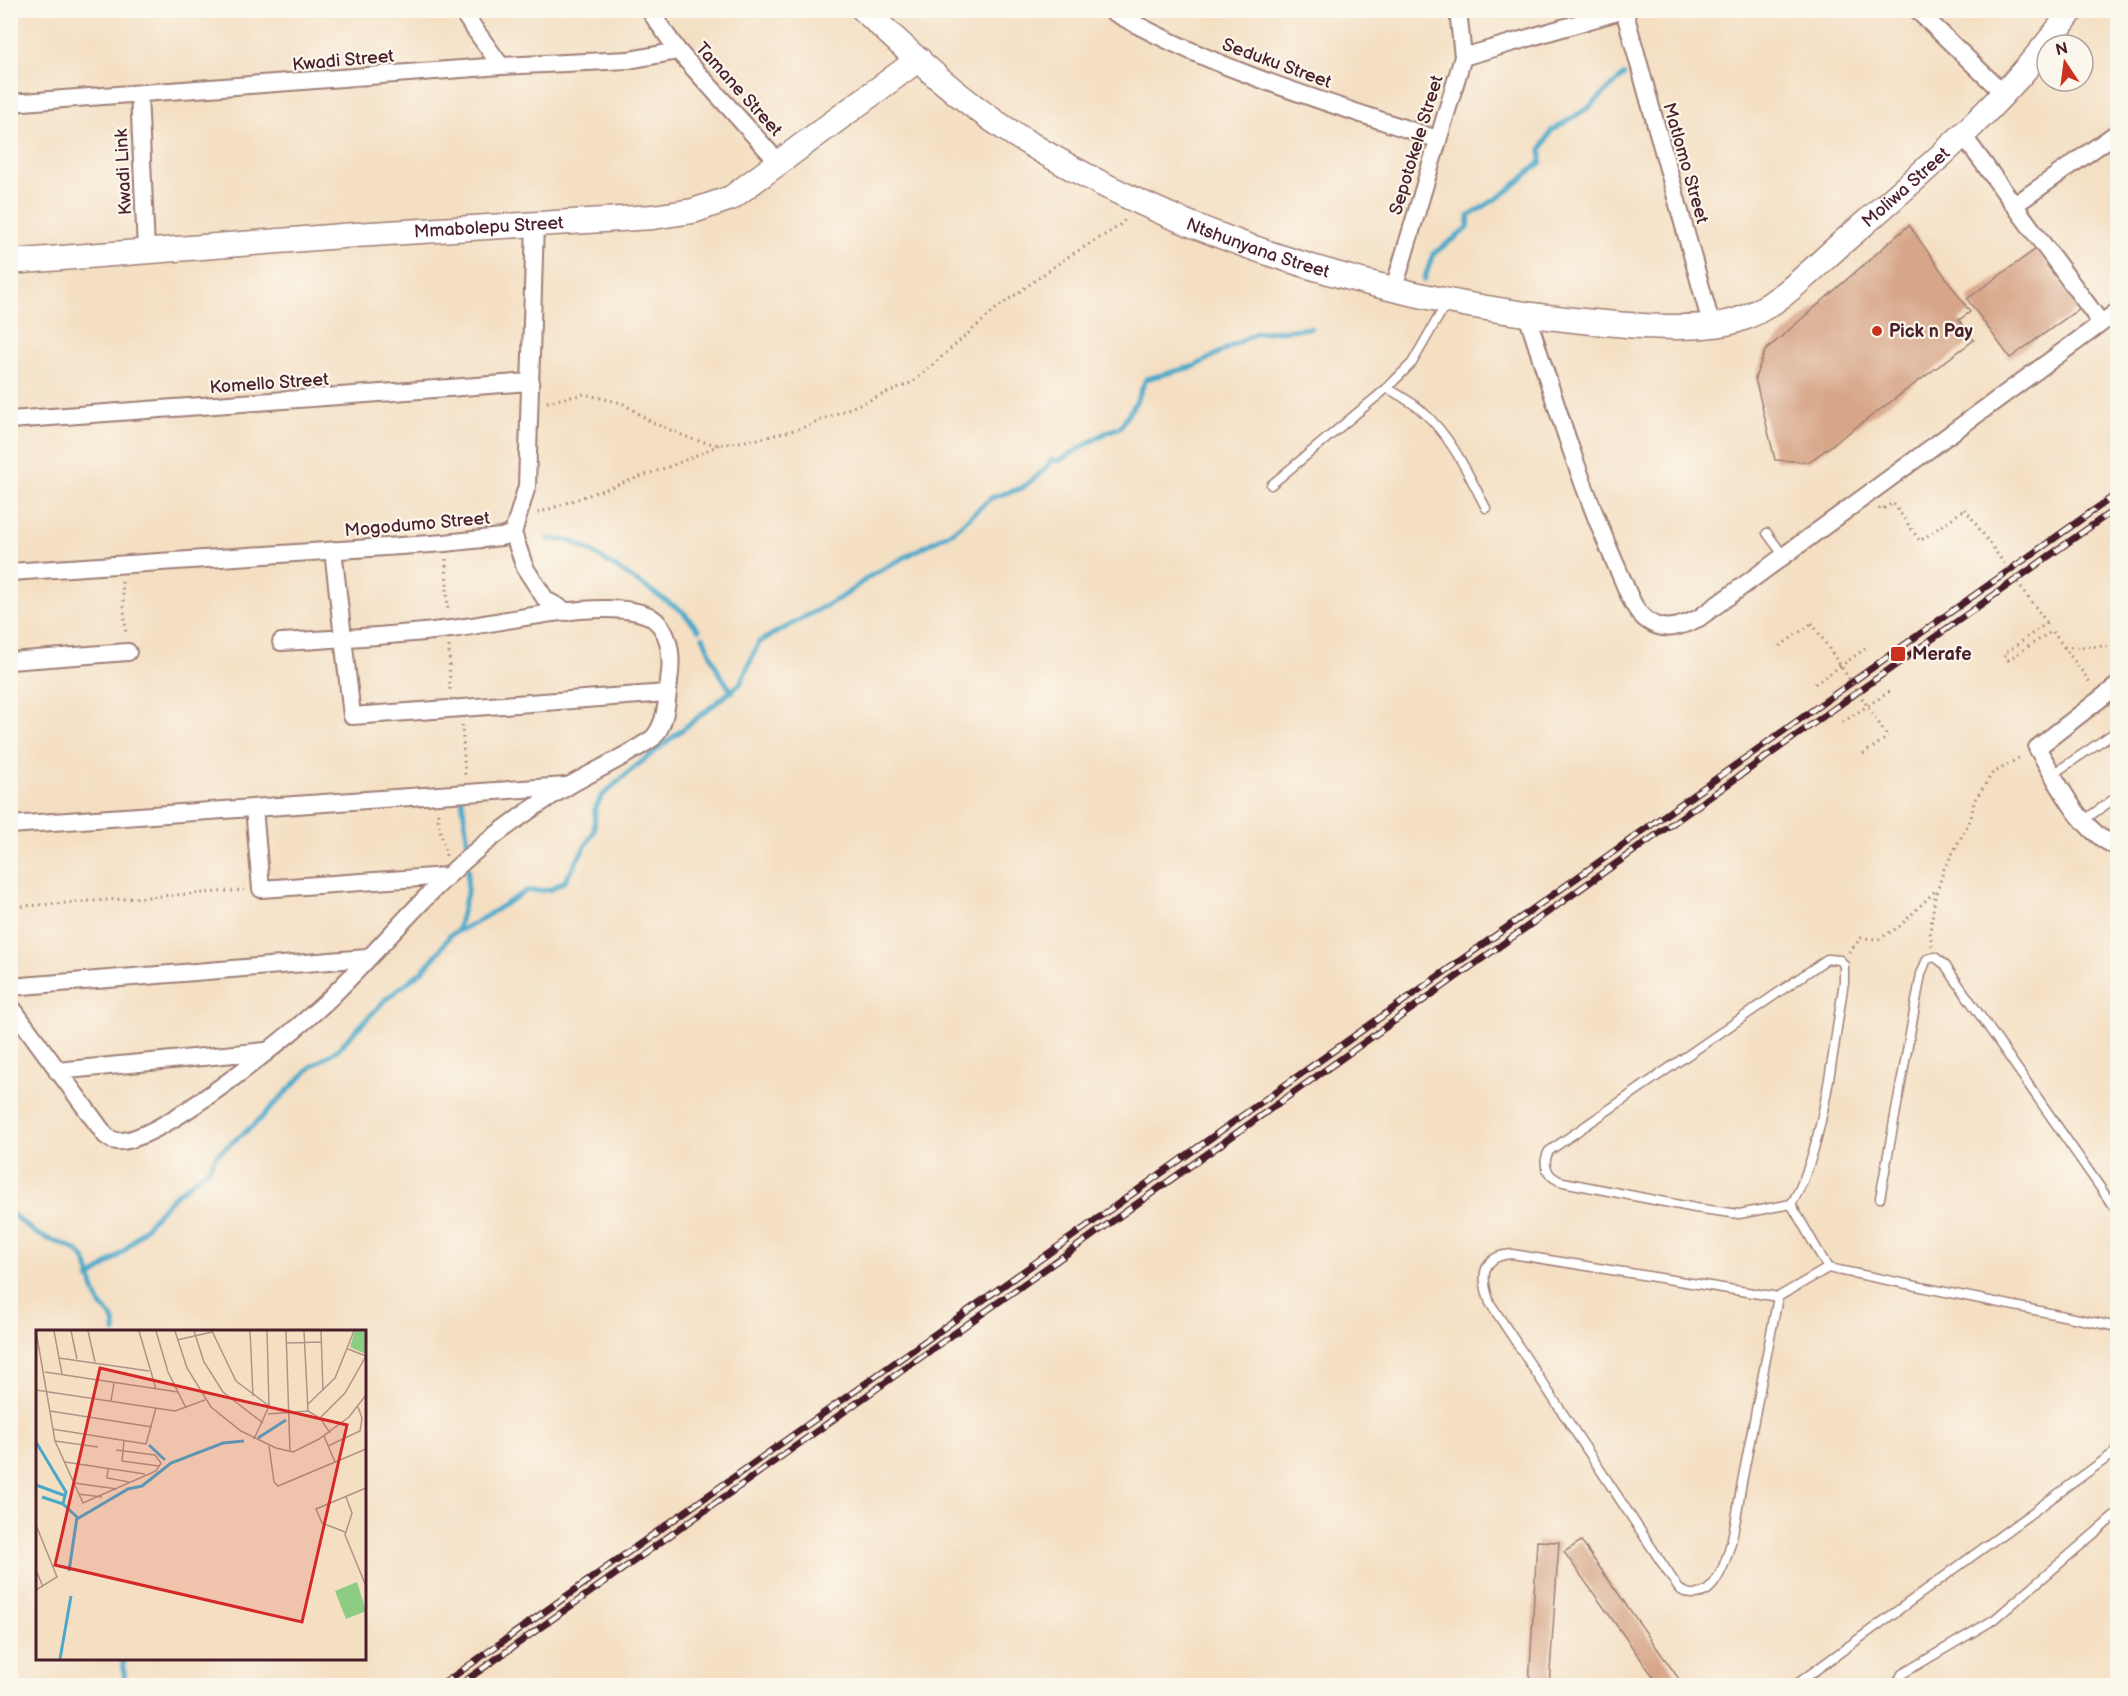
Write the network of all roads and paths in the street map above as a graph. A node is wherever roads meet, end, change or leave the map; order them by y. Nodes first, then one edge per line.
1 (461, 10) edge
2 (649, 10) edge
3 (864, 10) edge
4 (1110, 10) edge
5 (1458, 10) edge
6 (1917, 10) edge
7 (2072, 10) edge
8 (1624, 11) edge
9 (678, 51) junction
10 (1462, 57) junction
11 (919, 59) junction
12 (501, 66) junction
13 (2002, 92) junction
14 (139, 93) junction
15 (10, 103) edge
16 (2118, 132) edge
17 (1962, 134) junction
18 (1437, 139) junction
19 (780, 164) junction
20 (1143, 202) junction
21 (2016, 204) junction
22 (535, 223) junction
23 (146, 250) junction
24 (10, 262) edge
25 (1394, 288) junction
26 (1448, 302) junction
27 (2118, 311) edge
28 (1527, 315) junction
29 (2100, 323) junction
30 (1712, 327) junction
31 (530, 382) junction
32 (1387, 388) junction
33 (529, 406) junction
34 (10, 420) edge
35 (720, 445) junction
36 (1271, 485) dead end
37 (1893, 503) dead end
38 (1486, 508) dead end
39 (516, 526) junction
40 (1767, 533) dead end
41 (445, 543) junction
42 (333, 550) junction
43 (1783, 555) junction
44 (121, 564) junction
45 (10, 572) edge
46 (568, 612) junction
47 (449, 629) junction
48 (343, 638) junction
49 (281, 642) dead end
50 (1780, 646) dead end
51 (2118, 646) edge
52 (2064, 647) junction
53 (1866, 648) dead end
54 (128, 652) joint
55 (10, 661) edge
56 (1840, 666) junction
57 (1815, 684) dead end
58 (2118, 685) edge
59 (1892, 690) dead end
60 (667, 693) junction
61 (2101, 696) junction
62 (1868, 706) junction
63 (455, 709) junction
64 (1843, 722) dead end
65 (2118, 730) edge
66 (2037, 748) junction
67 (1863, 754) dead end
68 (2053, 774) junction
69 (570, 785) junction
70 (466, 792) junction
71 (441, 795) junction
72 (2118, 796) edge
73 (254, 808) junction
74 (2084, 820) junction
75 (10, 825) edge
76 (2118, 847) edge
77 (447, 876) junction
78 (1938, 887) junction
79 (261, 889) junction
80 (10, 907) edge
81 (1935, 957) junction
82 (367, 958) junction
83 (1840, 960) junction
84 (10, 987) edge
85 (10, 1005) edge
86 (266, 1051) junction
87 (57, 1071) junction
88 (1880, 1198) dead end
89 (1791, 1204) junction
90 (2118, 1213) edge
91 (1828, 1268) junction
92 (1778, 1297) junction
93 (2118, 1327) edge
94 (2118, 1450) edge
95 (2118, 1513) edge
96 (1794, 1686) edge
97 (1896, 1686) edge

1 - 12 street
2 - 9 street, Tamane Street
3 - 11 street, Ntshunyana Street
4 - 18 street, Seduku Street
5 - 10 street, Sepotokele Street
6 - 13 street
7 - 13 street, Moliwa Street
8 - 10 street
8 - 30 street, Matlomo Street
9 - 12 street, Kwadi Street
9 - 19 street, Tamane Street
10 - 18 street, Sepotokele Street
11 - 19 street, Mmabolepu Street
11 - 20 street, Ntshunyana Street
12 - 14 street, Kwadi Street
13 - 17 street, Moliwa Street
14 - 15 street, Kwadi Street
14 - 23 street, Kwadi Link
16 - 21 street
17 - 21 street
17 - 30 street, Moliwa Street
18 - 25 street, Sepotokele Street
19 - 22 street, Mmabolepu Street
20 - 25 street, Ntshunyana Street
20 - 35 path
21 - 29 street
22 - 23 street, Mmabolepu Street
22 - 31 street
23 - 24 street, Mmabolepu Street
25 - 26 street, Ntshunyana Street
26 - 28 street, Ntshunyana Street
26 - 32 lane
27 - 29 street
28 - 30 street, Ntshunyana Street
28 - 43 street
29 - 43 street
31 - 33 street
31 - 34 street, Komello Street
32 - 36 lane
32 - 38 lane
33 - 35 path
33 - 39 street
35 - 39 path
37 - 52 path, bridge
39 - 41 street, Mogodumo Street
39 - 46 street
40 - 43 lane
41 - 42 street, Mogodumo Street
41 - 47 path
42 - 44 street, Mogodumo Street
42 - 48 street
44 - 45 street, Mogodumo Street
44 - 54 path
46 - 47 street
46 - 60 street
47 - 48 street
47 - 63 path
48 - 49 street
48 - 63 street
50 - 56 path, bridge
51 - 52 path
52 - 61 path
53 - 56 path
54 - 55 street
56 - 57 path
56 - 62 path, bridge
58 - 61 street
59 - 62 path
60 - 63 street
60 - 69 street
61 - 66 street
62 - 64 path
62 - 67 path, bridge
63 - 70 path
65 - 68 lane
66 - 68 street
66 - 78 path
68 - 74 street
69 - 70 street
69 - 77 street
70 - 71 street
71 - 73 street
71 - 77 path
72 - 74 lane
73 - 75 street
73 - 79 street
74 - 76 street
77 - 79 street
77 - 82 street
78 - 81 path
78 - 83 path
79 - 80 path
81 - 88 lane
81 - 90 lane
82 - 84 street
82 - 86 street
83 - 89 lane
83 - 89 lane
85 - 87 street
86 - 87 street
86 - 87 street
89 - 91 lane
91 - 92 lane
91 - 93 lane
92 - 92 lane
94 - 96 lane
95 - 97 lane

